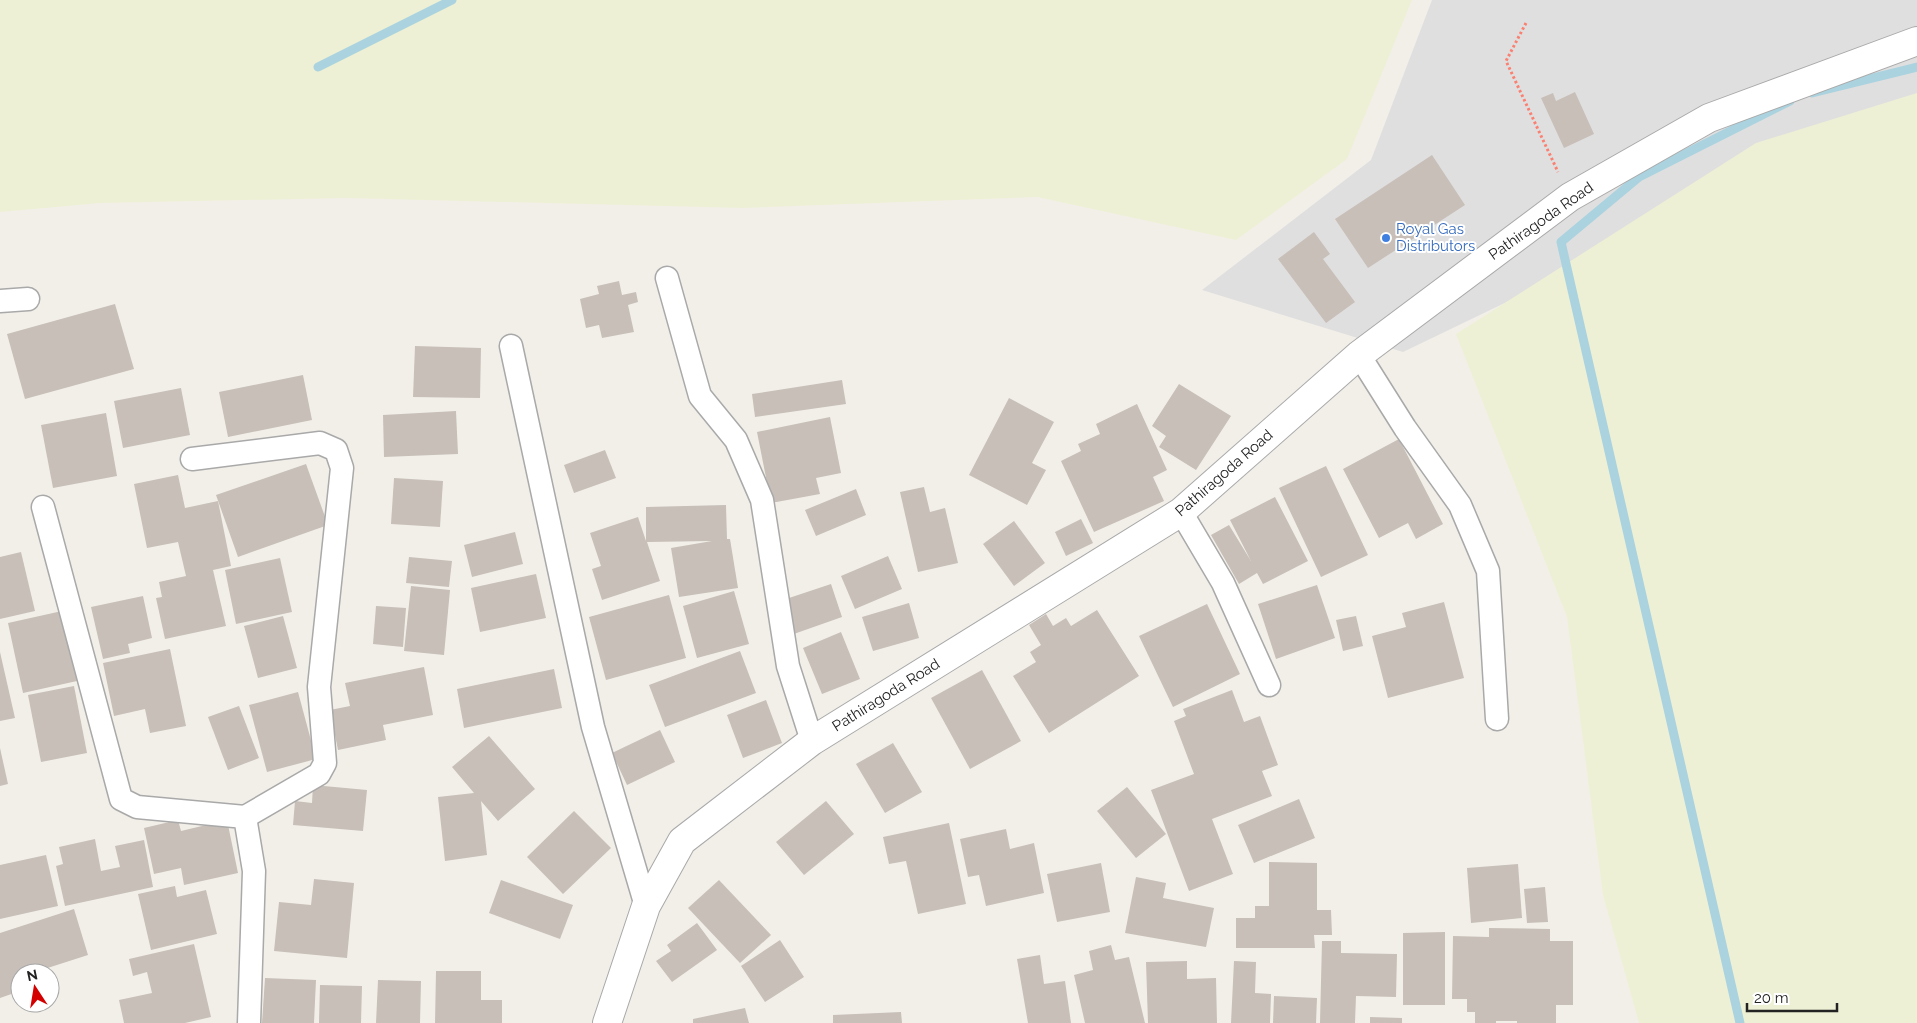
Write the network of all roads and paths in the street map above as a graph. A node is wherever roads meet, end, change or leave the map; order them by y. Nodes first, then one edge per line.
1 (1526, 23) dead end
2 (1917, 41) edge
3 (1570, 197) junction
4 (667, 278) dead end
5 (28, 299) dead end
6 (0, 300) edge
7 (512, 346) dead end
8 (1359, 355) junction
9 (192, 459) dead end
10 (43, 507) dead end
11 (1182, 512) junction
12 (1269, 684) dead end
13 (1498, 719) dead end
14 (812, 741) junction
15 (245, 816) junction
16 (646, 906) junction
17 (249, 1023) edge
18 (607, 1023) edge

1 - 3 path
2 - 3 street, Pathiragoda Road
3 - 8 street, Pathiragoda Road
4 - 14 street
5 - 6 street
7 - 16 street
8 - 11 street, Pathiragoda Road
8 - 13 street
9 - 15 street
10 - 15 street
11 - 12 street
11 - 14 street, Pathiragoda Road
14 - 16 street, Pathiragoda Road
15 - 17 street
16 - 18 street, Pathiragoda Road

